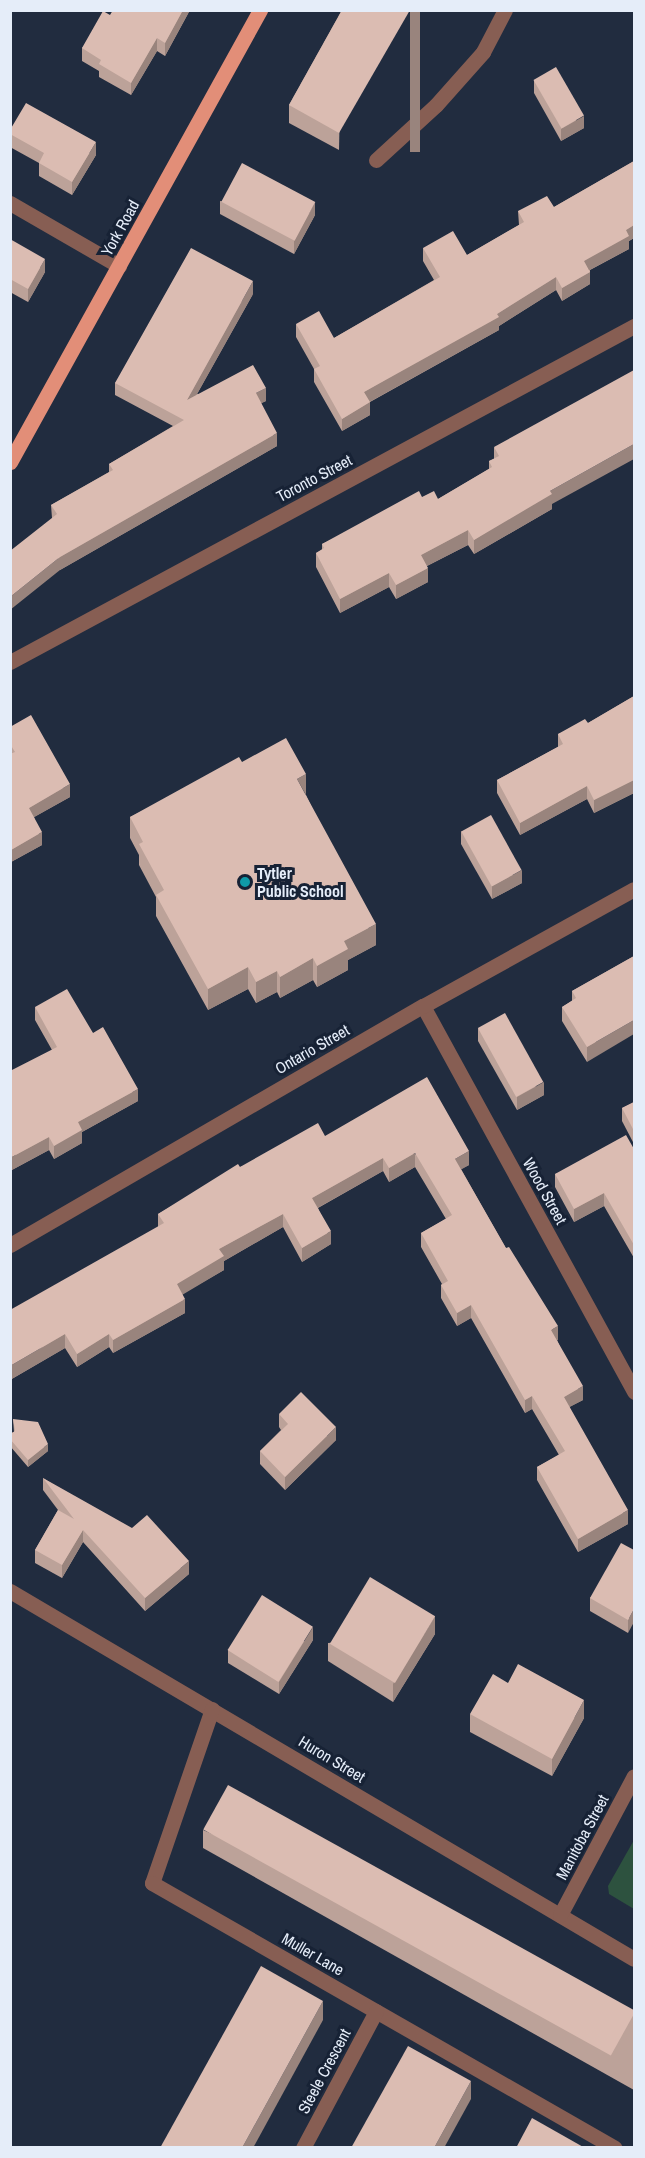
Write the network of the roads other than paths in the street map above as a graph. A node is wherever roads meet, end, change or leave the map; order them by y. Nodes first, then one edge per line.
1 (260, 10) edge
2 (505, 10) edge
3 (376, 160) dead end
4 (10, 203) edge
5 (119, 266) junction
6 (634, 326) edge
7 (10, 462) edge
8 (10, 662) edge
9 (634, 889) edge
10 (423, 1006) junction
11 (10, 1245) edge
12 (634, 1392) edge
13 (10, 1591) edge
14 (212, 1710) junction
15 (634, 1776) edge
16 (560, 1915) junction
17 (634, 1959) edge
18 (376, 2011) junction
19 (303, 2148) edge
20 (615, 2148) edge

1 - 5 main road, York Road
2 - 3 street
4 - 5 street
5 - 7 main road, York Road
6 - 8 street, Toronto Street
9 - 10 street, Ontario Street
10 - 11 street, Ontario Street
10 - 12 street, Wood Street
13 - 14 street, Huron Street
14 - 16 street, Huron Street
14 - 18 street, Muller Lane
15 - 16 street, Manitoba Street
16 - 17 street, Huron Street
18 - 19 street, Steele Crescent
18 - 20 street, Muller Lane

